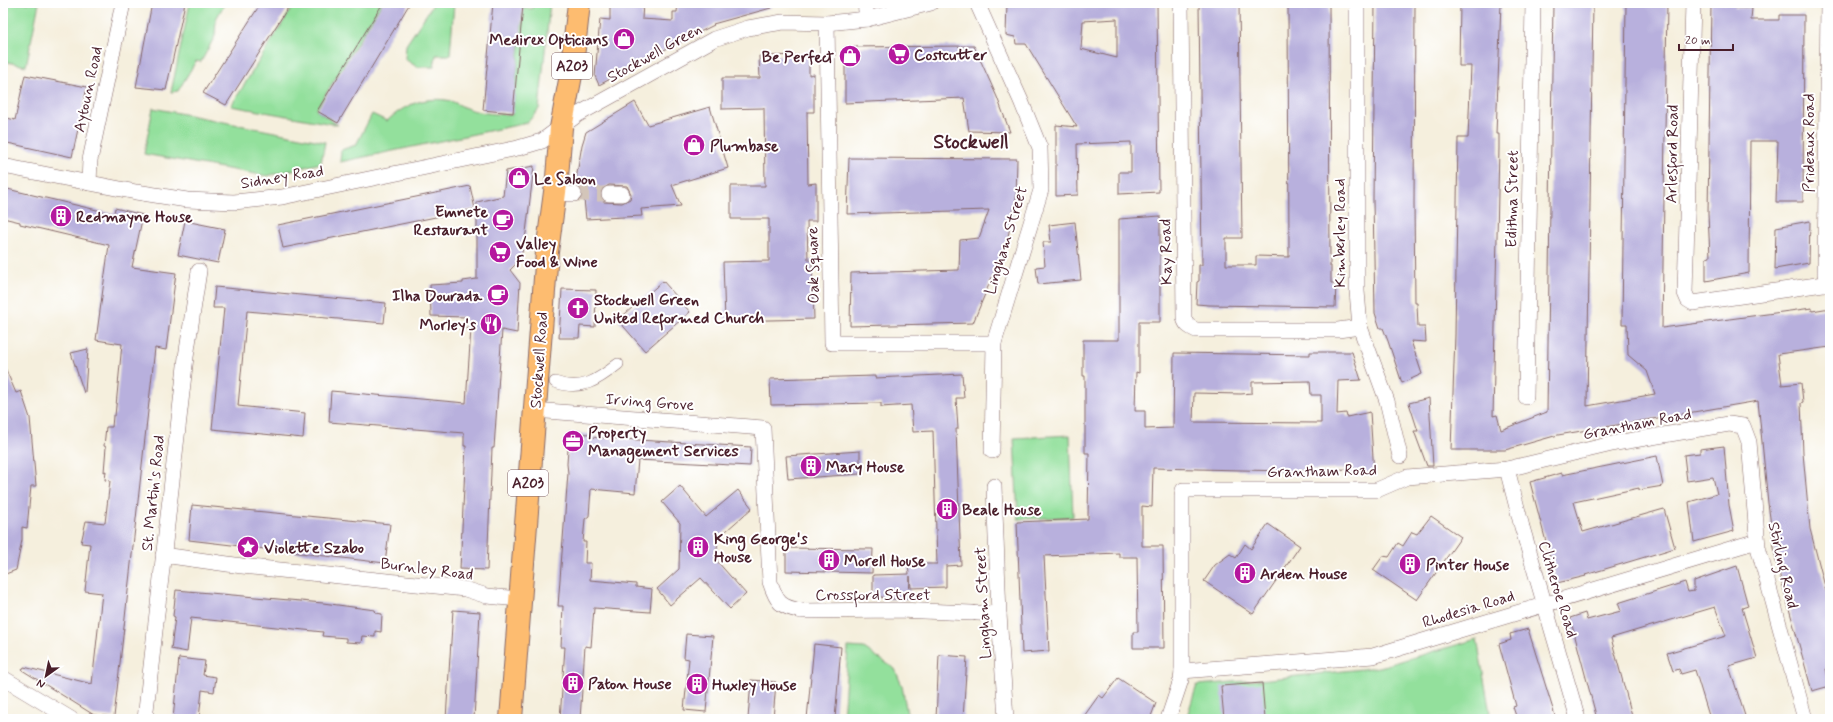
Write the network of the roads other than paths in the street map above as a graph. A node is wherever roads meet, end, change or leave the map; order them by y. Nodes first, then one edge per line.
1 (123, 3) edge
2 (579, 3) edge
3 (865, 3) edge
4 (931, 3) edge
5 (977, 3) edge
6 (1181, 3) edge
7 (1357, 3) edge
8 (1533, 3) edge
9 (1692, 3) edge
10 (1828, 3) edge
11 (867, 19) junction
12 (827, 23) junction
13 (1828, 79) edge
14 (561, 128) junction
15 (3, 166) edge
16 (89, 183) junction
17 (199, 271) dead end
18 (1828, 284) edge
19 (1360, 327) junction
20 (994, 343) junction
21 (618, 364) dead end
22 (556, 382) dead end
23 (1526, 397) dead end
24 (534, 410) junction
25 (1734, 424) joint
26 (992, 451) dead end
27 (1400, 456) dead end
28 (1507, 469) junction
29 (994, 486) dead end
30 (1757, 541) junction
31 (163, 556) junction
32 (519, 599) junction
33 (776, 600) joint
34 (1545, 604) junction
35 (999, 614) junction
36 (1182, 671) junction
37 (3, 678) edge
38 (71, 719) edge
39 (144, 719) edge
40 (511, 719) edge
41 (1006, 719) edge
42 (1168, 719) edge
43 (1578, 719) edge
44 (1805, 719) edge

1 - 16 street, Aytoun Road
2 - 14 highway, Stockwell Road / A203
3 - 11 street
4 - 11 street, Stockwell Green
5 - 20 street, Lingham Street
6 - 19 street, Kay Road
7 - 19 street, Kimberley Road
8 - 23 street, Edithna Street
9 - 18 street, Arlesford Road
10 - 13 street, Prideaux Road
11 - 12 street, Stockwell Green
12 - 14 street, Stockwell Green
12 - 20 street, Oak Square
13 - 18 street, Prideaux Road
14 - 16 street, Sidney Road
14 - 24 highway, Stockwell Road / A203
15 - 16 street, Sidney Road
17 - 31 street, St. Martin's Road
19 - 27 street, Kimberley Road
20 - 26 street, Lingham Street
21 - 22 street
24 - 32 highway, Stockwell Road / A203
24 - 33 street, Irving Grove
25 - 28 street, Grantham Road
25 - 30 street, Stirling Road
28 - 34 street, Clitheroe Road
28 - 36 street, Grantham Road
29 - 35 street, Lingham Street
30 - 34 street, Rhodesia Road
30 - 44 street, Stirling Road
31 - 32 street, Burnley Road
31 - 39 street, St. Martin's Road
32 - 40 highway, Stockwell Road / A203
33 - 35 street, Crossford Street
34 - 36 street, Rhodesia Road
34 - 43 street, Clitheroe Road
35 - 41 street, Lingham Street
36 - 42 street, Grantham Road
37 - 38 street

